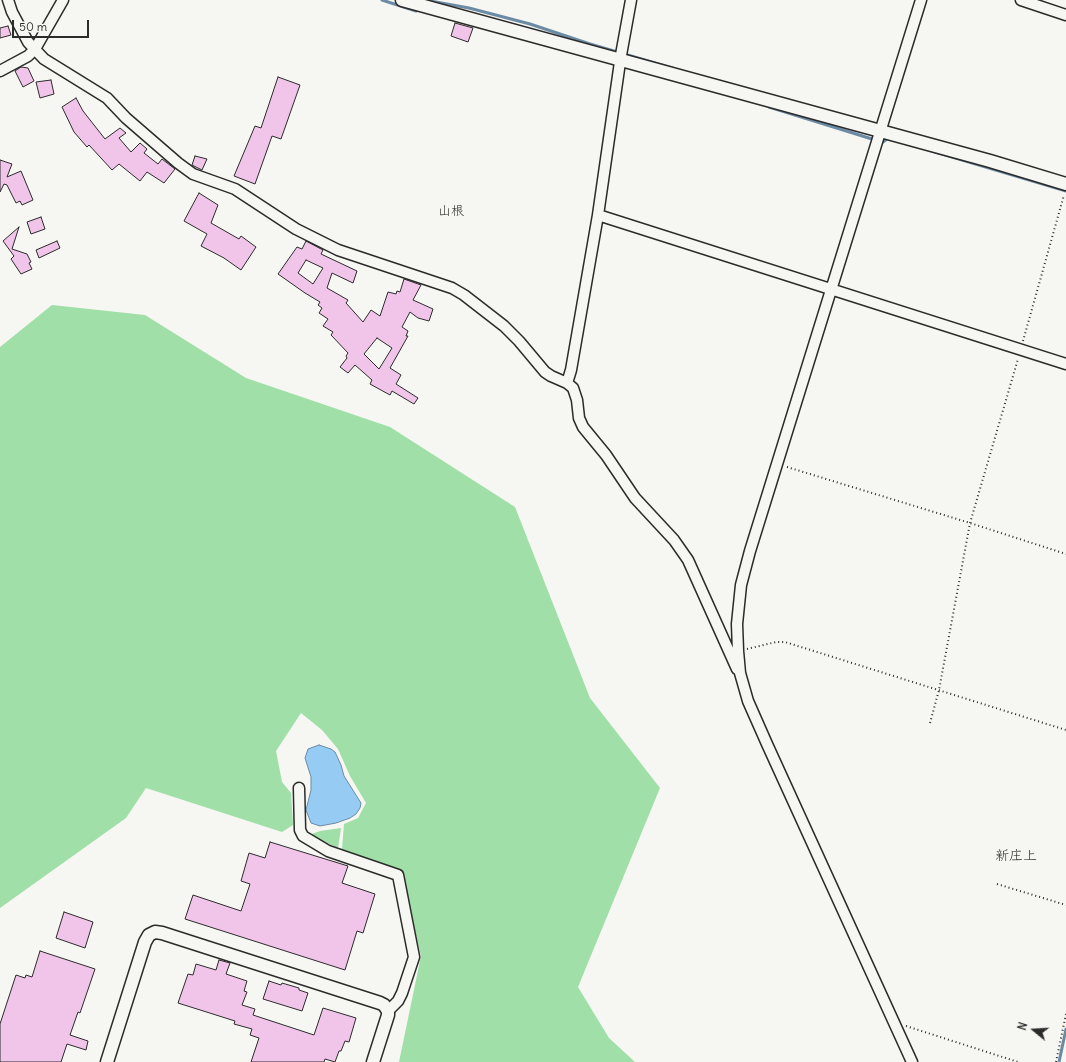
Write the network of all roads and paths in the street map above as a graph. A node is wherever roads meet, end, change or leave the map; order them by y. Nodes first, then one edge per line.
1 (8, 0) edge
2 (63, 0) edge
3 (402, 0) edge
4 (631, 0) edge
5 (921, 0) edge
6 (1021, 0) edge
7 (1066, 15) edge
8 (35, 49) junction
9 (621, 55) junction
10 (0, 71) edge
11 (880, 132) junction
12 (1065, 188) edge
13 (598, 215) junction
14 (830, 289) junction
15 (1021, 349) junction
16 (1066, 364) edge
17 (567, 383) junction
18 (776, 464) junction
19 (970, 523) junction
20 (1066, 554) edge
21 (738, 651) junction
22 (742, 680) junction
23 (939, 690) junction
24 (930, 723) dead end
25 (1066, 730) edge
26 (299, 788) dead end
27 (997, 884) dead end
28 (1066, 905) edge
29 (388, 1011) junction
30 (1066, 1014) edge
31 (894, 1022) junction
32 (107, 1062) edge
33 (373, 1062) edge
34 (912, 1062) edge
35 (1018, 1062) edge
36 (1056, 1062) edge

1 - 8 street
2 - 8 street
3 - 9 street
4 - 9 street
5 - 11 street
6 - 7 street
8 - 10 street
8 - 17 street
9 - 11 street
9 - 13 street
11 - 12 street
11 - 14 street
12 - 15 path
13 - 14 street
13 - 17 street
14 - 15 street
14 - 18 street
15 - 16 street
15 - 19 path
17 - 22 street
18 - 19 path
18 - 21 street
19 - 20 path
19 - 23 path
21 - 22 street
21 - 23 path
22 - 31 street
23 - 24 path
23 - 25 path
26 - 29 street
27 - 28 path
29 - 32 street
29 - 33 street
30 - 36 path
31 - 34 street
31 - 35 path

